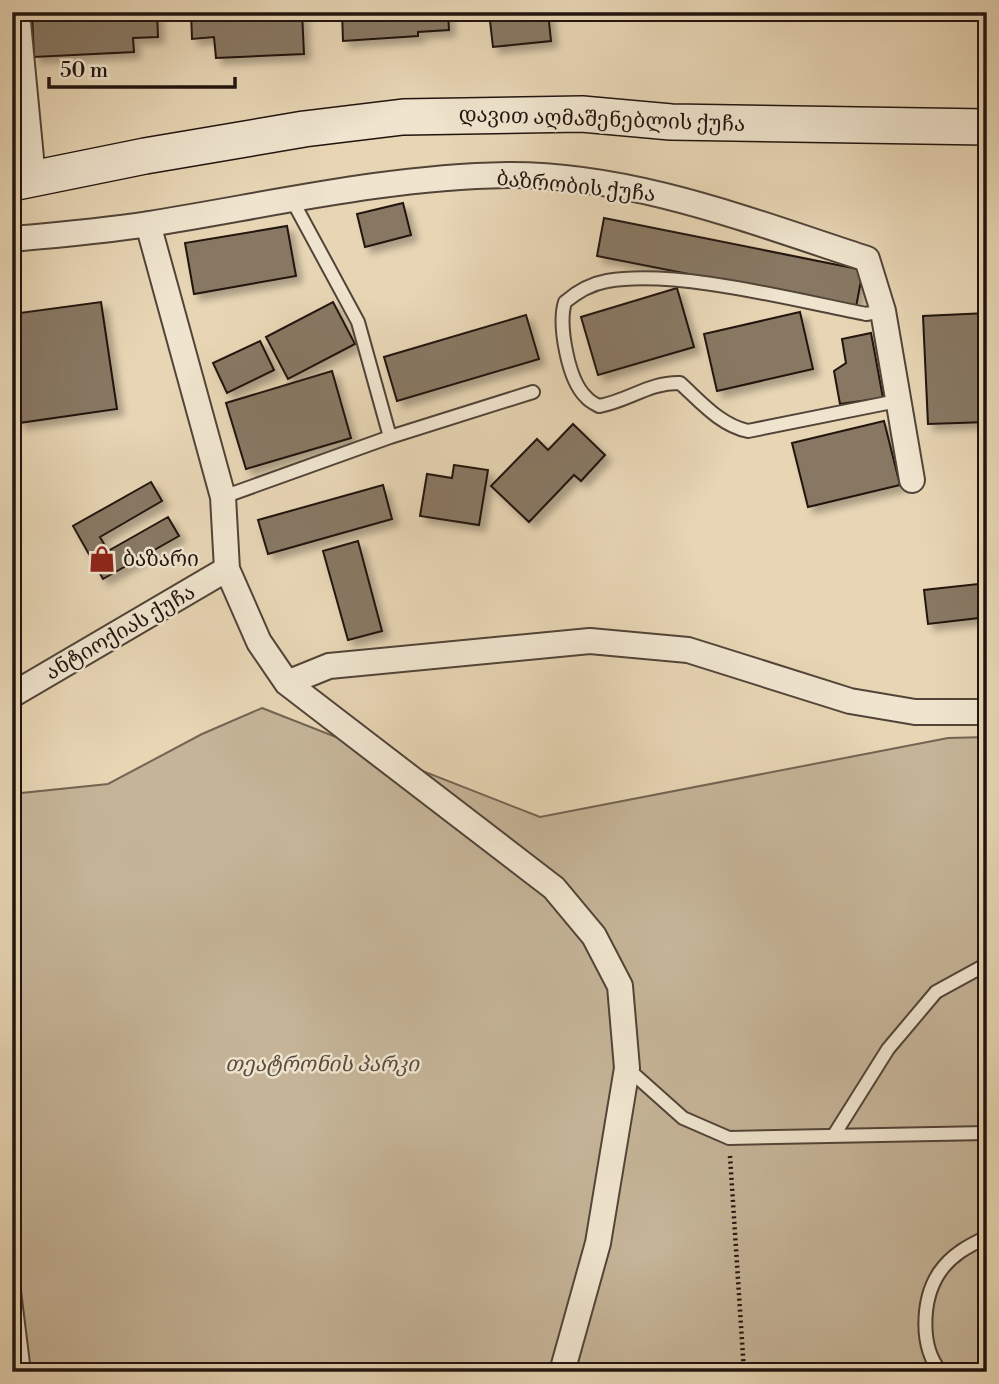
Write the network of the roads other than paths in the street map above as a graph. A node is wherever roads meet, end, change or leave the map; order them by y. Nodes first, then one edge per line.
1 (17, 12) edge
2 (18, 93) edge
3 (987, 127) edge
4 (23, 181) edge
5 (291, 198) junction
6 (148, 224) junction
7 (12, 239) edge
8 (883, 311) junction
9 (533, 393) dead end
10 (897, 401) junction
11 (390, 437) junction
12 (912, 480) dead end
13 (223, 497) junction
14 (227, 569) junction
15 (287, 683) junction
16 (12, 695) edge
17 (987, 712) edge
18 (987, 964) edge
19 (627, 1068) junction
20 (987, 1133) edge
21 (834, 1135) junction
22 (987, 1237) edge
23 (12, 1275) edge
24 (24, 1372) edge
25 (562, 1372) edge
26 (941, 1372) edge

1 - 2 street
2 - 4 street
3 - 4 main road, დავით აღმაშენებლის ქუჩა
5 - 6 street, ბაზრობის ქუჩა
5 - 8 street, ბაზრობის ქუჩა
5 - 11 lane
6 - 7 street, ბაზრობის ქუჩა
6 - 13 street
8 - 10 street, ბაზრობის ქუჩა
8 - 10 lane
9 - 11 lane
10 - 12 street, ბაზრობის ქუჩა
11 - 13 lane
13 - 14 street
14 - 15 street
14 - 16 street, ანტიოქიას ქუჩა
15 - 17 street
15 - 19 street
18 - 21 lane
19 - 21 lane
19 - 25 street
20 - 21 lane
22 - 26 lane
23 - 24 lane

